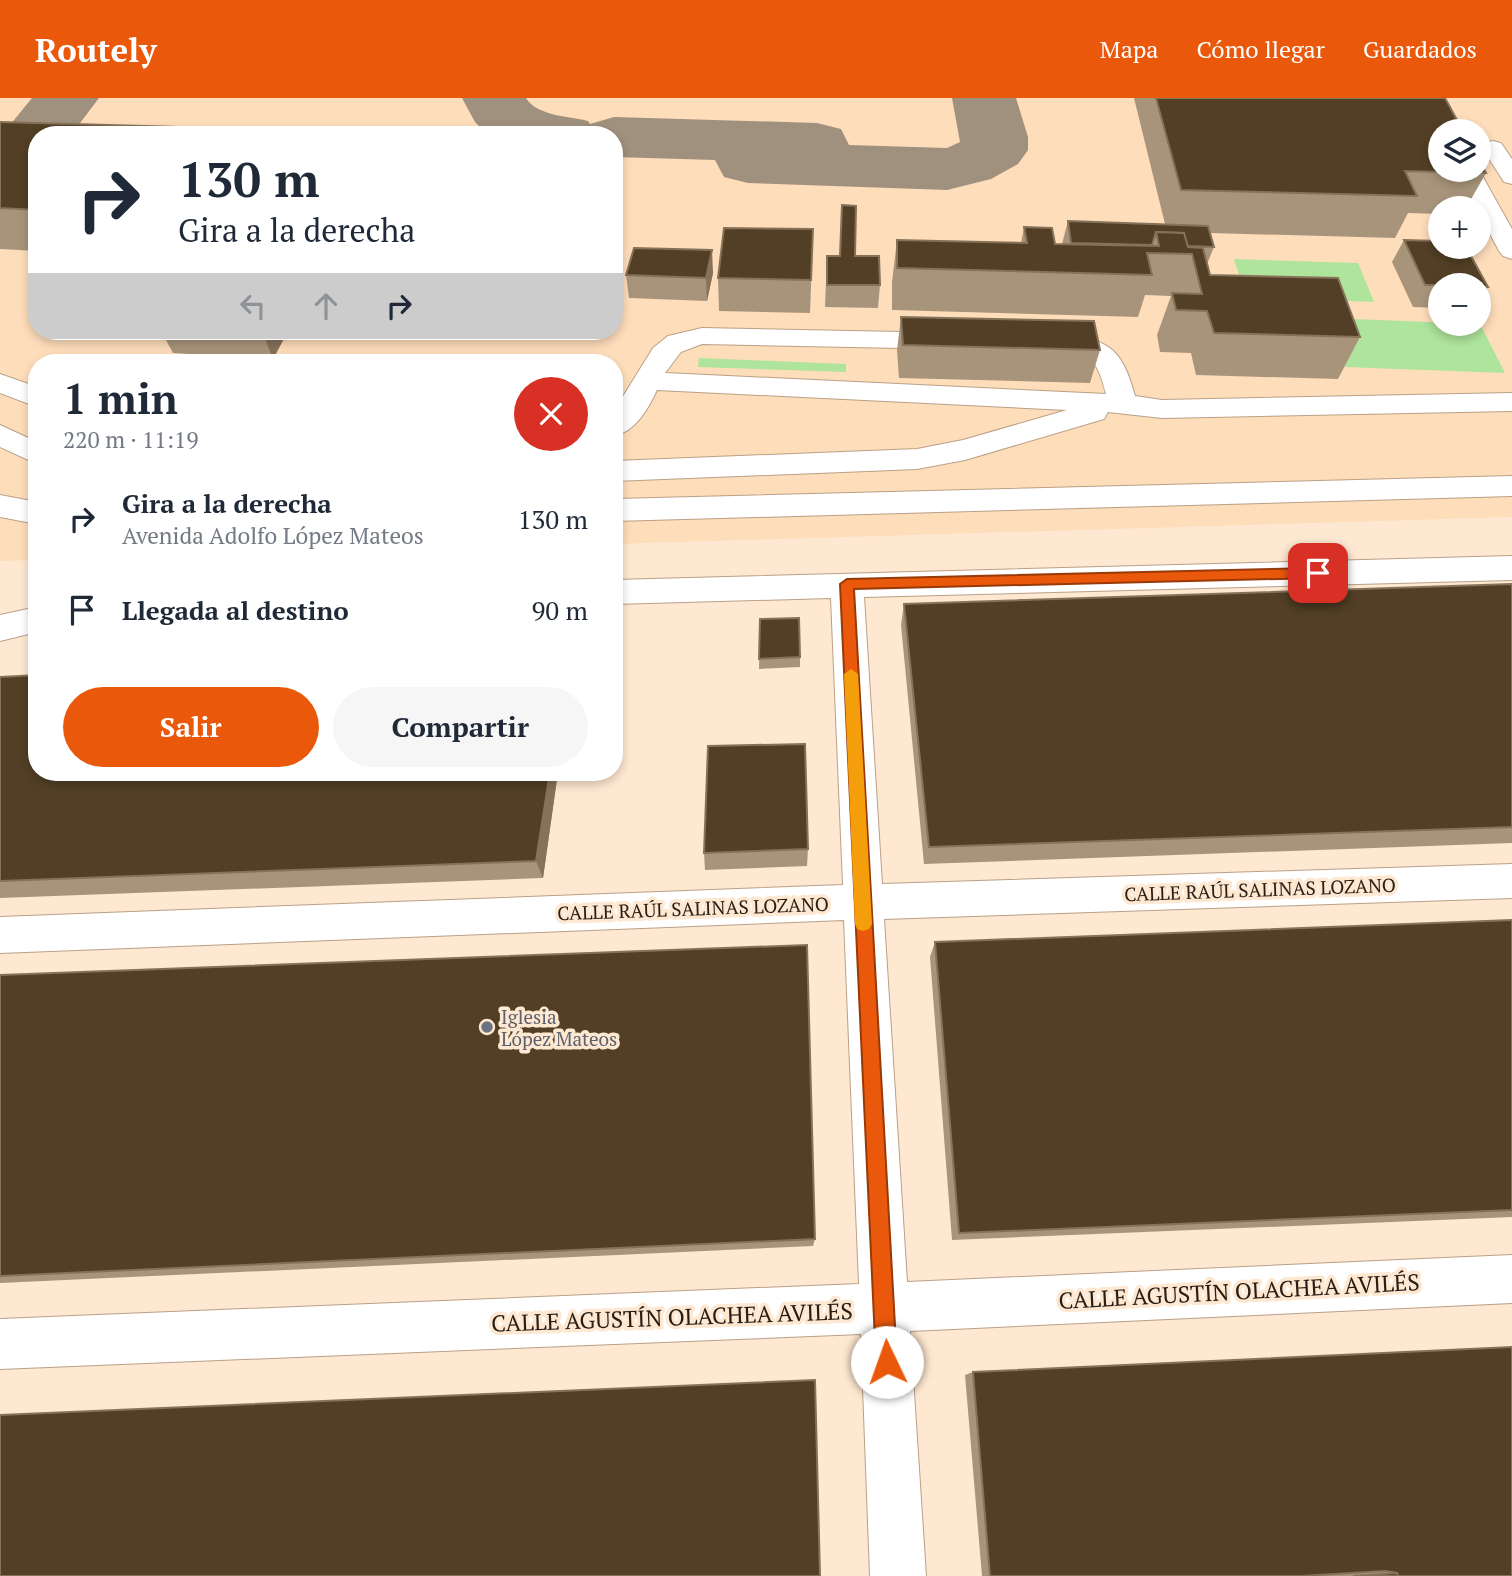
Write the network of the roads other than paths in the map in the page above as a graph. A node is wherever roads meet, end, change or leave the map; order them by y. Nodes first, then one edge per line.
1 (1493, 148) dead end
2 (1512, 177) edge
3 (1474, 182) edge
4 (1512, 251) edge
5 (972, 341) edge
6 (1027, 343) edge
7 (649, 381) junction
8 (0, 383) edge
9 (28, 394) edge
10 (1512, 402) edge
11 (1123, 404) junction
12 (623, 421) edge
13 (0, 435) edge
14 (28, 449) edge
15 (623, 471) edge
16 (1512, 486) edge
17 (0, 506) edge
18 (623, 510) edge
19 (28, 511) edge
20 (1512, 568) edge
21 (847, 584) junction
22 (623, 592) edge
23 (28, 620) edge
24 (0, 628) edge
25 (1512, 881) edge
26 (862, 902) junction
27 (0, 935) edge
28 (1512, 1279) edge
29 (884, 1308) junction
30 (0, 1344) edge
31 (898, 1576) edge

1 - 2 street
3 - 4 street
5 - 7 street
6 - 11 street
7 - 11 street
7 - 12 street
8 - 9 street
10 - 11 street
11 - 15 street
13 - 14 street
16 - 18 street
17 - 19 street
20 - 21 street
21 - 22 street
21 - 26 street
23 - 24 street
25 - 26 street, CALLE RAÚL SALINAS LOZANO
26 - 27 street, CALLE RAÚL SALINAS LOZANO
26 - 29 street
28 - 29 street, CALLE AGUSTÍN OLACHEA AVILÉS
29 - 30 street, CALLE AGUSTÍN OLACHEA AVILÉS
29 - 31 street

